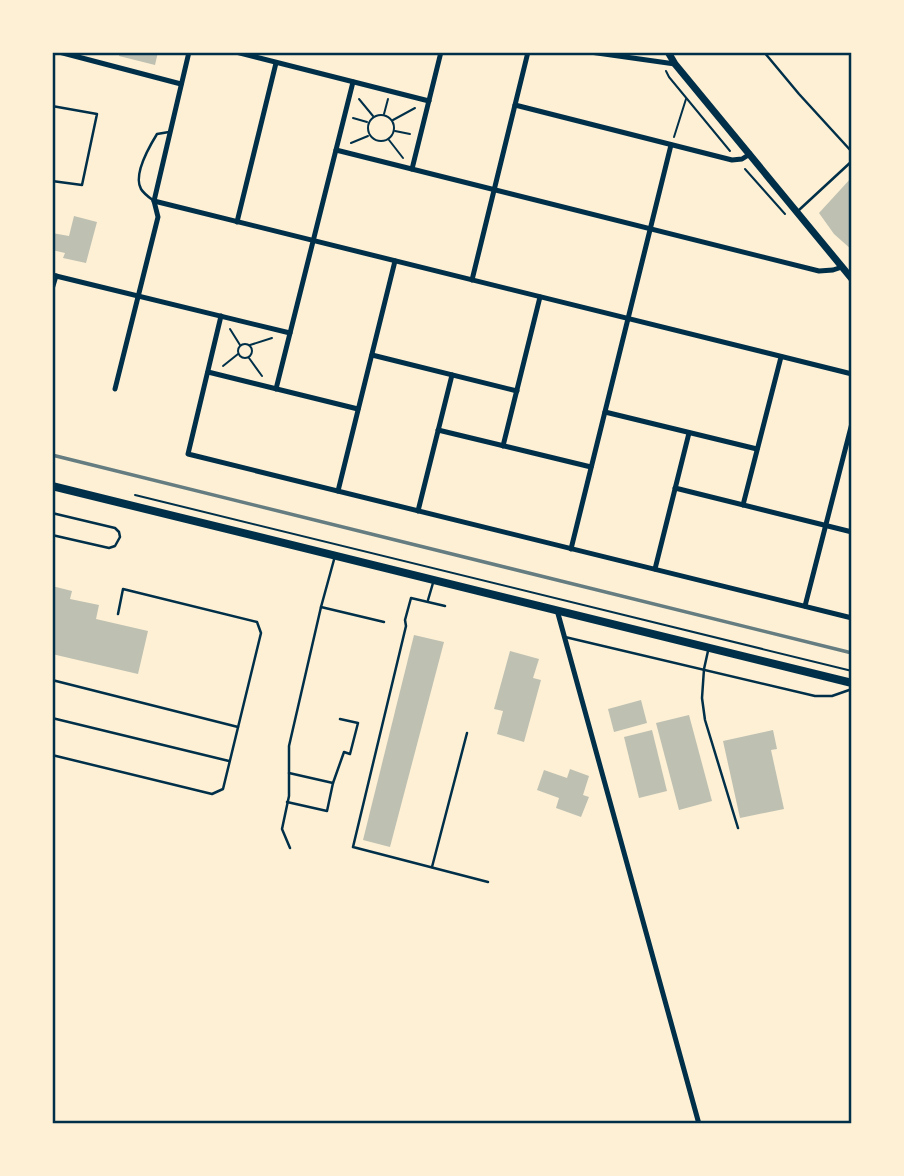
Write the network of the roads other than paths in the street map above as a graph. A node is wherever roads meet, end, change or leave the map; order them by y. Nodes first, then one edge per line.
1 (59, 52) edge
2 (189, 52) edge
3 (236, 52) edge
4 (441, 52) edge
5 (528, 52) edge
6 (590, 52) edge
7 (668, 52) edge
8 (764, 52) edge
9 (276, 63) junction
10 (675, 64) junction
11 (353, 82) junction
12 (181, 84) junction
13 (429, 101) junction
14 (515, 105) junction
15 (52, 106) edge
16 (169, 132) junction
17 (671, 145) junction
18 (336, 150) junction
19 (852, 152) edge
20 (750, 155) junction
21 (852, 161) edge
22 (412, 169) junction
23 (52, 181) edge
24 (494, 189) junction
25 (154, 201) junction
26 (797, 212) junction
27 (237, 222) junction
28 (650, 228) junction
29 (313, 241) junction
30 (395, 261) junction
31 (842, 267) junction
32 (54, 275) edge
33 (852, 279) edge
34 (472, 280) junction
35 (52, 289) edge
36 (138, 296) junction
37 (540, 297) junction
38 (221, 316) junction
39 (628, 319) junction
40 (289, 332) junction
41 (372, 355) junction
42 (780, 357) junction
43 (210, 373) junction
44 (852, 374) edge
45 (452, 375) junction
46 (115, 389) dead end
47 (276, 389) junction
48 (517, 391) junction
49 (358, 408) junction
50 (605, 412) junction
51 (852, 424) edge
52 (439, 430) junction
53 (689, 433) junction
54 (849, 443) edge
55 (503, 446) junction
56 (757, 449) junction
57 (591, 467) junction
58 (52, 486) edge
59 (676, 488) junction
60 (338, 491) junction
61 (743, 505) junction
62 (418, 511) junction
63 (52, 513) edge
64 (825, 526) junction
65 (852, 532) edge
66 (52, 535) edge
67 (571, 549) junction
68 (335, 556) junction
69 (655, 569) junction
70 (433, 580) junction
71 (428, 601) junction
72 (445, 606) dead end
73 (321, 607) junction
74 (805, 607) junction
75 (557, 610) junction
76 (118, 614) dead end
77 (852, 618) edge
78 (384, 622) dead end
79 (565, 637) junction
80 (709, 647) junction
81 (704, 669) junction
82 (52, 680) edge
83 (852, 682) edge
84 (852, 689) edge
85 (52, 718) edge
86 (340, 719) dead end
87 (238, 727) junction
88 (467, 733) dead end
89 (52, 755) edge
90 (230, 761) junction
91 (289, 773) junction
92 (333, 783) junction
93 (287, 802) junction
94 (738, 828) dead end
95 (290, 848) dead end
96 (432, 867) junction
97 (488, 882) dead end
98 (699, 1124) edge

1 - 12 street
2 - 12 street
3 - 9 street
4 - 13 street
5 - 14 street
6 - 10 street
7 - 10 street
8 - 19 lane
9 - 11 street
9 - 27 street
10 - 20 street
11 - 13 street
11 - 18 street
12 - 16 street
13 - 22 street
14 - 17 street
14 - 24 street
15 - 23 lane
16 - 25 street
16 - 25 lane
17 - 20 street
17 - 28 street
18 - 22 street
18 - 29 street
20 - 26 street
21 - 26 lane
22 - 24 street
24 - 28 street
24 - 34 street
25 - 27 street
25 - 36 street
26 - 31 street
27 - 29 street
28 - 31 street
28 - 39 street
29 - 30 street
29 - 40 street
30 - 34 street
30 - 41 street
31 - 33 street
32 - 35 street
32 - 36 street
34 - 37 street
36 - 38 street
36 - 46 street
37 - 39 street
37 - 48 street
38 - 40 street
38 - 43 street
39 - 42 street
39 - 50 street
40 - 47 street
41 - 45 street
41 - 49 street
42 - 44 street
42 - 56 street
43 - 47 street
43 - 60 street
45 - 48 street
45 - 52 street
47 - 49 street
48 - 55 street
49 - 60 street
50 - 53 street
50 - 57 street
51 - 54 street
52 - 55 street
52 - 62 street
53 - 56 street
53 - 59 street
54 - 64 street
55 - 57 street
56 - 61 street
57 - 67 street
58 - 68 main road
59 - 61 street
59 - 69 street
60 - 62 street
61 - 64 street
62 - 67 street
63 - 66 lane
64 - 65 street
64 - 74 street
67 - 69 street
68 - 70 main road
68 - 73 lane
69 - 74 street
70 - 71 lane
70 - 75 main road
71 - 72 lane
71 - 96 lane
73 - 78 lane
73 - 91 lane
74 - 77 street
75 - 79 street
75 - 80 main road
76 - 87 lane
79 - 81 lane
79 - 98 street
80 - 81 lane
80 - 83 main road
81 - 84 lane
81 - 94 lane
82 - 87 lane
85 - 90 lane
86 - 92 lane
87 - 90 lane
88 - 96 lane
89 - 90 lane
91 - 92 lane
91 - 93 lane
92 - 93 lane
93 - 95 lane
96 - 97 lane

